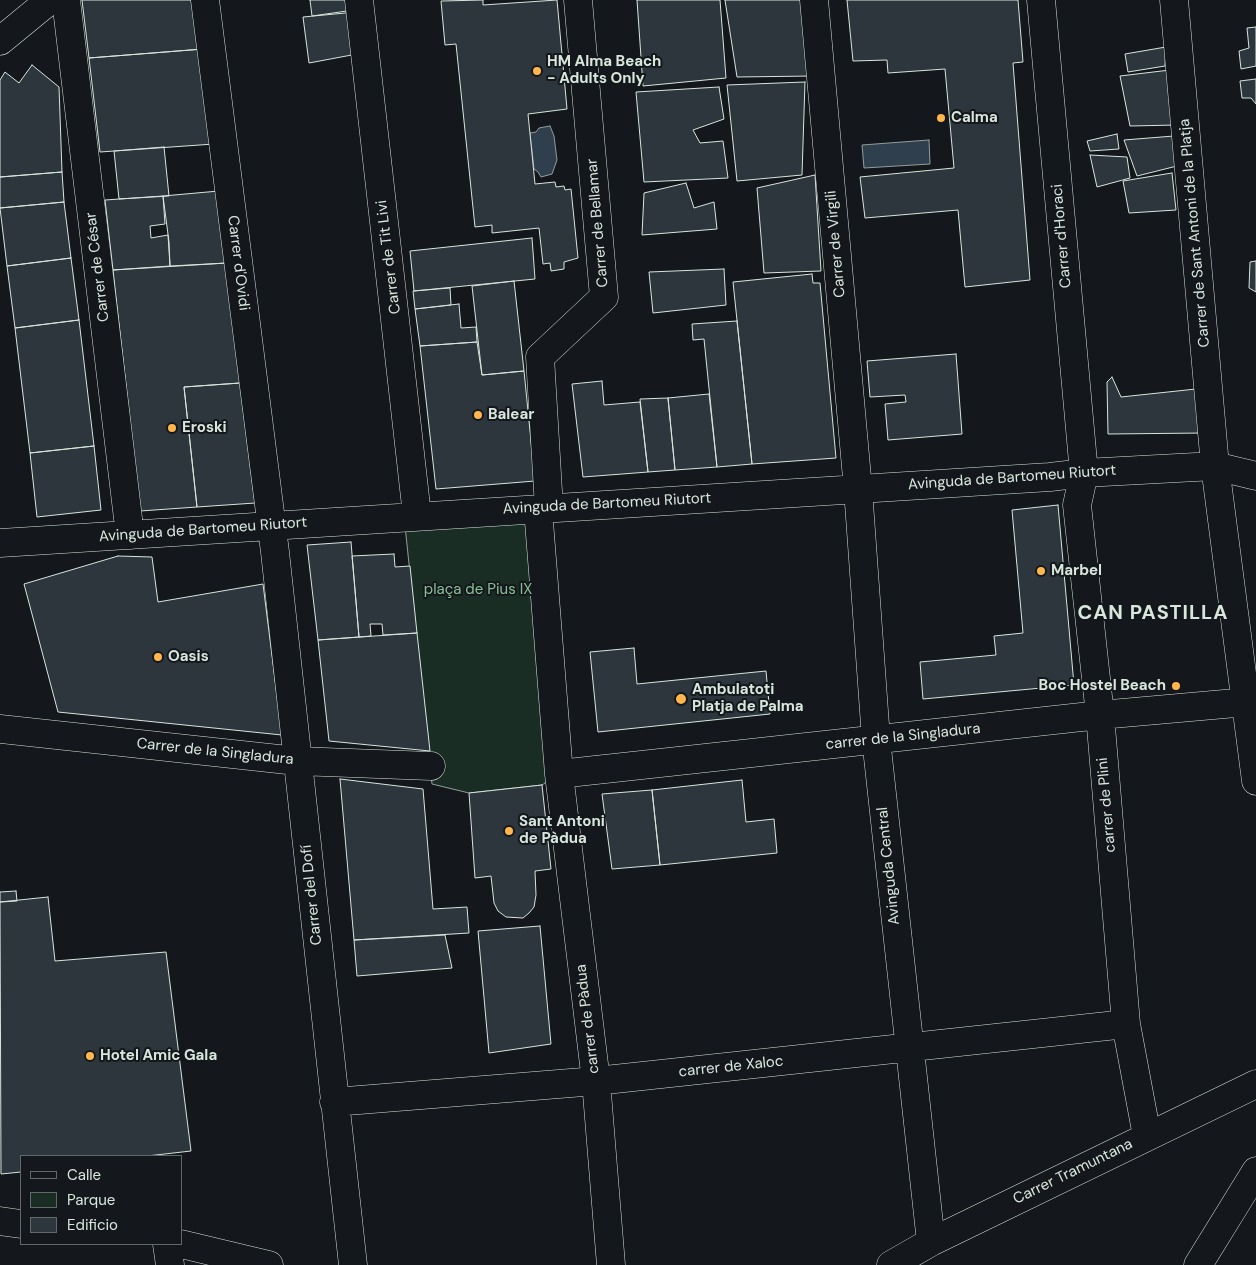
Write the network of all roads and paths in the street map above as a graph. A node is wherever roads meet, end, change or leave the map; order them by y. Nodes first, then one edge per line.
1 (50, 0) edge
2 (66, 0) edge
3 (205, 0) edge
4 (359, 0) edge
5 (578, 0) edge
6 (814, 0) edge
7 (1041, 0) edge
8 (1174, 0) edge
9 (0, 41) edge
10 (1215, 466) junction
11 (1084, 473) junction
12 (1256, 476) edge
13 (858, 489) junction
14 (544, 509) junction
15 (417, 515) junction
16 (272, 526) junction
17 (130, 535) junction
18 (0, 541) edge
19 (1247, 702) junction
20 (1100, 715) junction
21 (0, 729) edge
22 (876, 740) junction
23 (297, 761) junction
24 (431, 766) dead end
25 (559, 774) junction
26 (1256, 781) edge
27 (1126, 1024) junction
28 (908, 1049) junction
29 (596, 1081) junction
30 (1256, 1084) edge
31 (334, 1102) junction
32 (1147, 1136) junction
33 (1256, 1171) edge
34 (0, 1221) edge
35 (20, 1224) edge
36 (931, 1242) junction
37 (182, 1244) edge
38 (167, 1245) edge
39 (170, 1265) edge
40 (269, 1265) edge
41 (353, 1265) edge
42 (611, 1265) edge
43 (891, 1265) edge
44 (1198, 1265) edge

1 - 9 street
2 - 17 street, Carrer de César
3 - 16 street, Carrer d'Ovidi
4 - 15 street, Carrer de Tit Livi
5 - 14 street, Carrer de Bellamar
6 - 13 street, Carrer de Virgili
7 - 11 street, Carrer d'Horaci
8 - 10 street, Carrer de Sant Antoni de la Platja
10 - 11 street, Avinguda de Bartomeu Riutort
10 - 12 street, Avinguda de Bartomeu Riutort
10 - 19 street, Carrer de Sant Antoni de la Platja
11 - 13 street, Avinguda de Bartomeu Riutort
11 - 20 street, carrer de Plini
13 - 14 street, Avinguda de Bartomeu Riutort
13 - 22 street, Avinguda Central
14 - 15 street, Avinguda de Bartomeu Riutort
14 - 25 street
15 - 16 street, Avinguda de Bartomeu Riutort
16 - 17 street, Avinguda de Bartomeu Riutort
16 - 23 street, Carrer del Dofí
17 - 18 street, Avinguda de Bartomeu Riutort
19 - 20 street, carrer de la Singladura
19 - 26 street, Carrer de Sant Antoni de la Platja
20 - 22 street, carrer de la Singladura
20 - 27 street, carrer de Plini
21 - 23 street, Carrer de la Singladura
22 - 25 street, carrer de la Singladura
22 - 28 street, Avinguda Central
23 - 24 street, Carrer de la Singladura
23 - 31 street, Carrer del Dofí
25 - 29 street, carrer de Pàdua
27 - 28 street, carrer de Xaloc
27 - 32 street, carrer de Plini
28 - 29 street, carrer de Xaloc
28 - 36 street, Avinguda Central
29 - 31 street, carrer de Xaloc
29 - 42 street, carrer de Pàdua
30 - 32 street, Carrer Tramuntana
31 - 41 street, Carrer del Dofí
32 - 36 street, Carrer Tramuntana
33 - 44 street
34 - 35 street
36 - 43 street, Carrer Tramuntana
37 - 40 street
38 - 39 street

